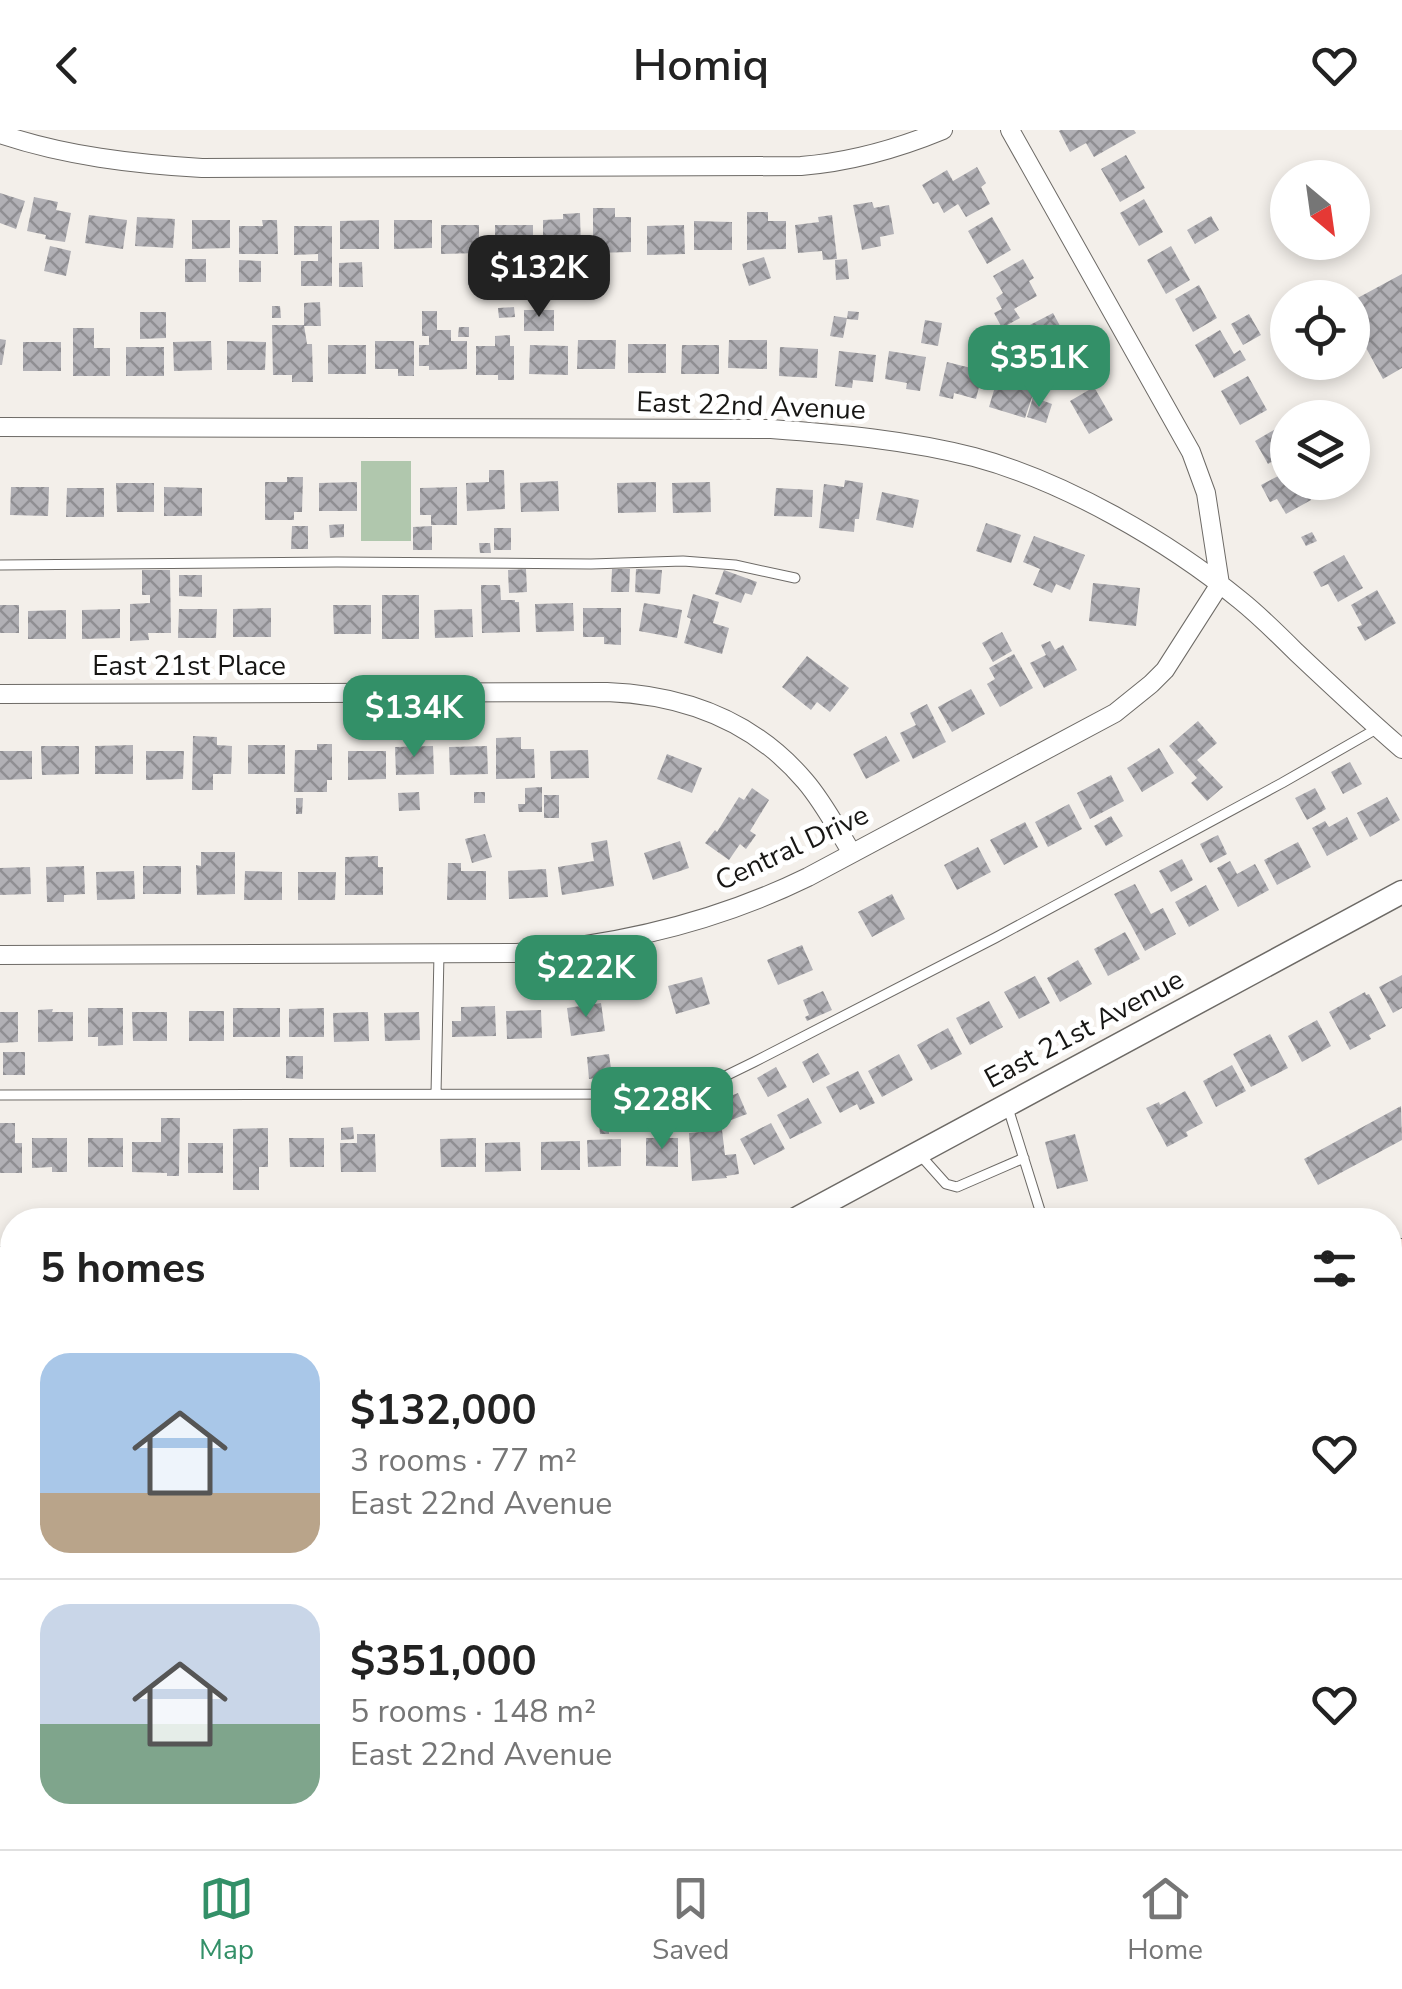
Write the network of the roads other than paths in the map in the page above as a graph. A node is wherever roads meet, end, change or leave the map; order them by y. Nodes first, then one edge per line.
1 (943, 130) edge
2 (1010, 130) edge
3 (0, 134) edge
4 (0, 427) edge
5 (0, 565) edge
6 (795, 578) dead end
7 (1220, 584) junction
8 (0, 694) edge
9 (1378, 728) junction
10 (1402, 750) edge
11 (852, 853) junction
12 (1402, 892) edge
13 (439, 954) junction
14 (0, 955) edge
15 (436, 1094) junction
16 (0, 1096) edge
17 (1007, 1104) junction
18 (918, 1152) junction
19 (1024, 1158) junction
20 (816, 1208) edge
21 (1039, 1208) edge

1 - 3 street
2 - 7 street
4 - 7 street, East 22nd Avenue
5 - 6 lane
7 - 9 street, East 22nd Avenue
7 - 11 street, Central Drive
8 - 11 street, East 21st Place
9 - 10 street, East 22nd Avenue
9 - 15 lane
11 - 13 street, Central Drive
12 - 17 street, East 21st Avenue
13 - 14 street, Central Drive
13 - 15 lane
15 - 16 lane
17 - 18 street, East 21st Avenue
17 - 19 lane
18 - 19 lane
18 - 20 street, East 21st Avenue
19 - 21 lane

